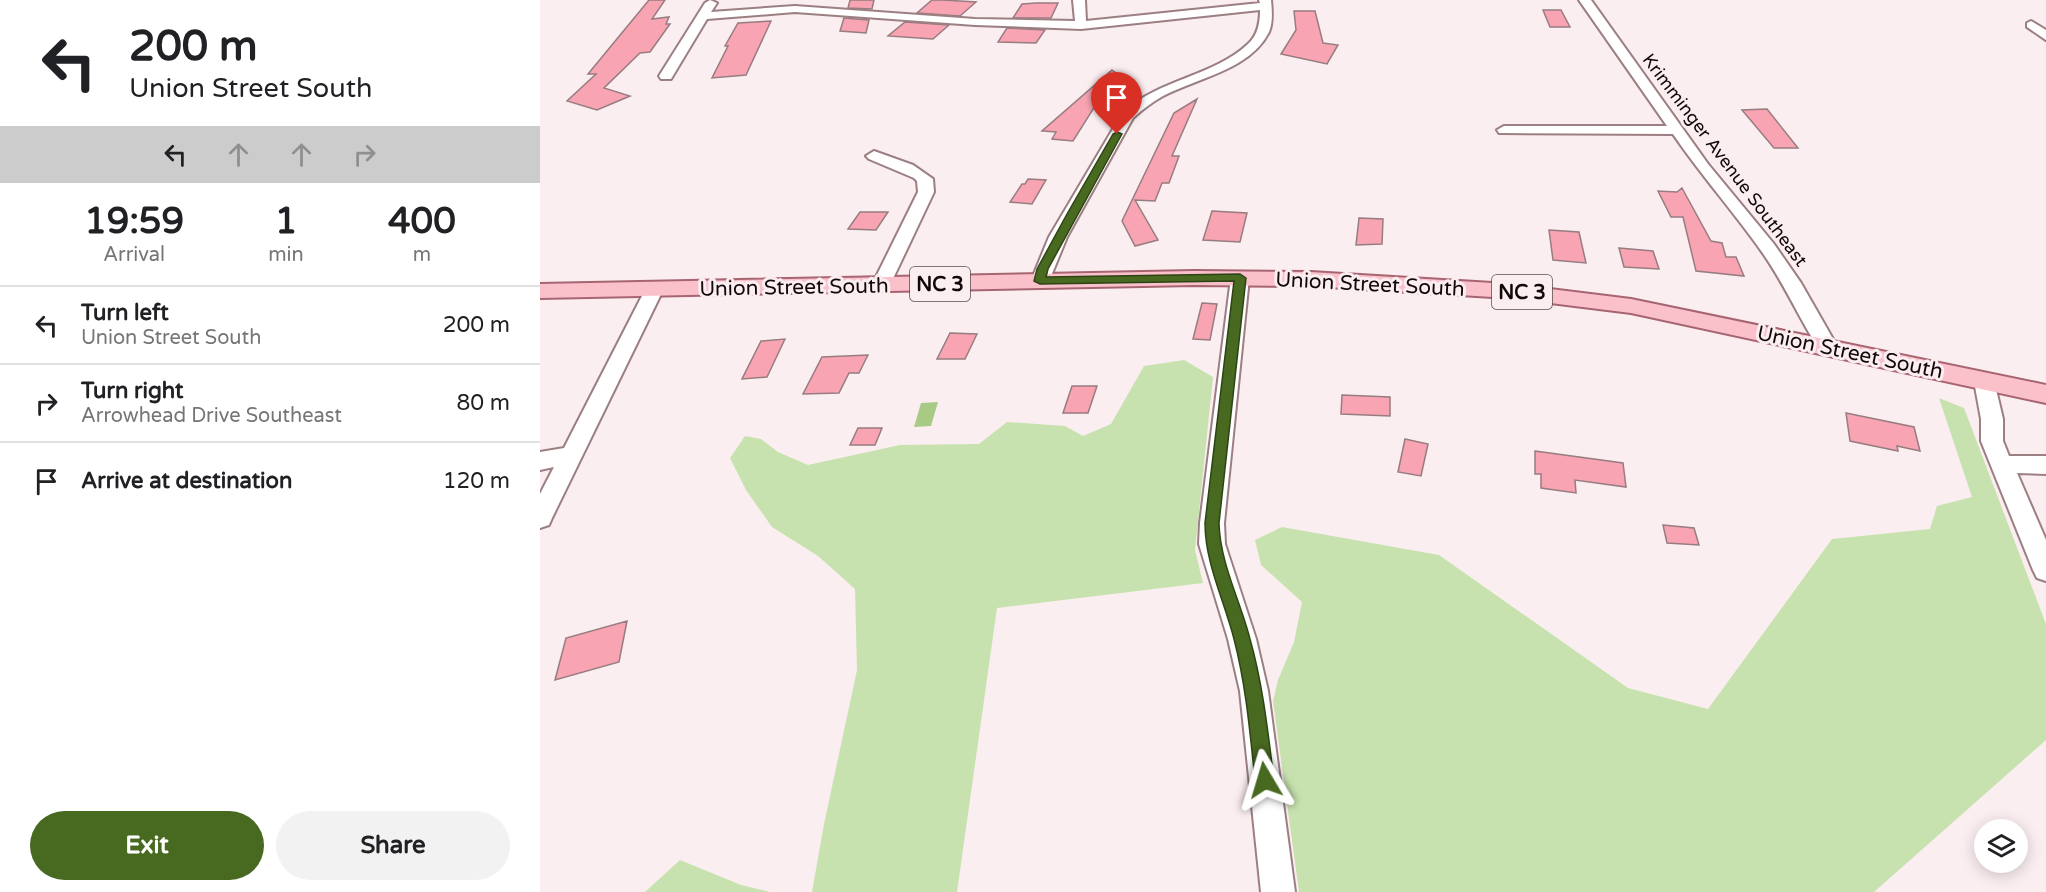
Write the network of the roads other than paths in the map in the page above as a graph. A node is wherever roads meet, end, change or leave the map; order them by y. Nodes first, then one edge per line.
1 (713, 0) edge
2 (1079, 0) edge
3 (1585, 0) edge
4 (1265, 3) edge
5 (703, 16) junction
6 (1081, 24) junction
7 (2031, 25) dead end
8 (2046, 36) edge
9 (666, 76) dead end
10 (1504, 130) dead end
11 (1676, 130) junction
12 (874, 156) dead end
13 (1240, 278) junction
14 (1040, 281) junction
15 (881, 285) junction
16 (654, 290) junction
17 (540, 291) edge
18 (1827, 346) junction
19 (1984, 381) junction
20 (2046, 394) edge
21 (572, 455) junction
22 (540, 460) edge
23 (2001, 464) junction
24 (2046, 465) edge
25 (540, 518) edge
26 (2046, 570) edge
27 (1278, 892) edge

1 - 5 street
2 - 6 street
3 - 11 street, Krimminger Avenue Southeast
4 - 6 street
4 - 14 street
5 - 6 street
5 - 9 street
7 - 8 street
10 - 11 street
11 - 18 street, Krimminger Avenue Southeast
12 - 15 street
13 - 14 main road, Union Street South / NC 3
13 - 18 main road, Union Street South / NC 3
13 - 27 street
14 - 15 main road, Union Street South / NC 3
15 - 16 main road, Union Street South / NC 3
16 - 17 main road, Union Street South / NC 3
16 - 21 street
18 - 19 main road, Union Street South / NC 3
19 - 20 main road, Union Street South / NC 3
19 - 23 street
21 - 22 street
21 - 25 street
23 - 24 street
23 - 26 street

